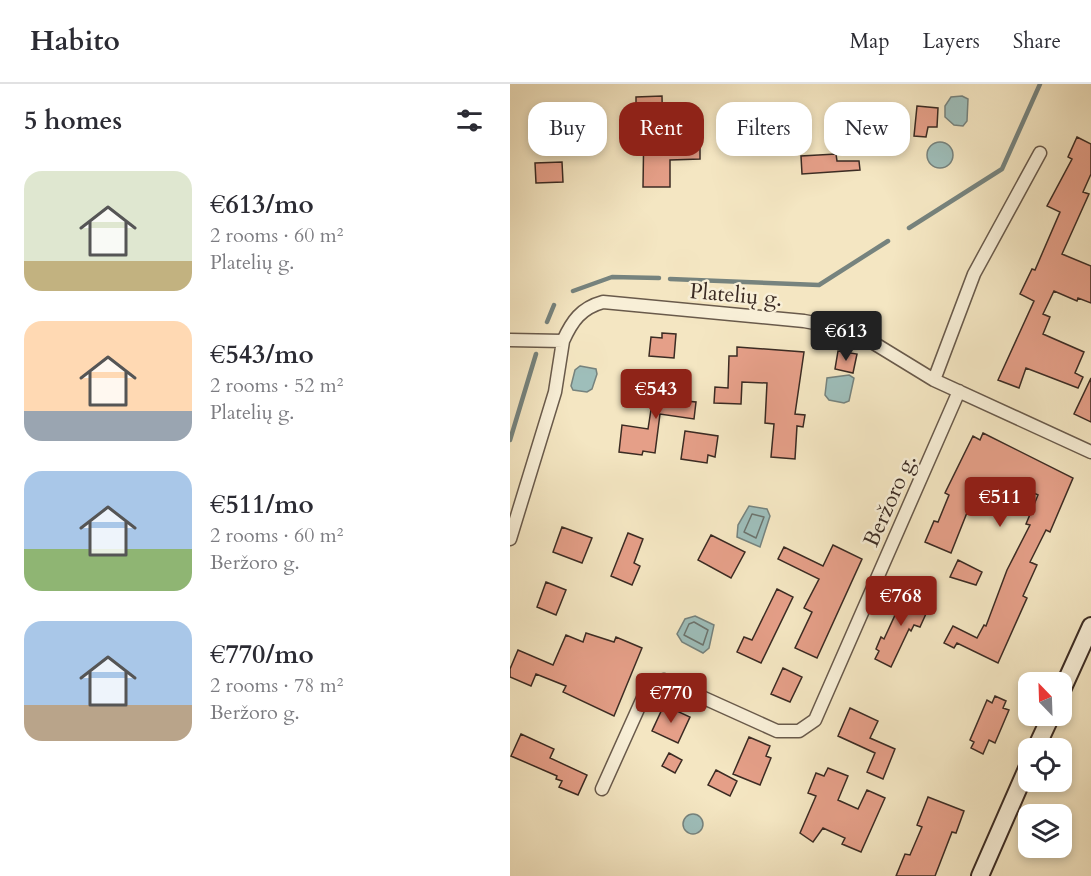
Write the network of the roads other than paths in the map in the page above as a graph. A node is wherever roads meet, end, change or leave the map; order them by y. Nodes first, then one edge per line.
1 (1040, 153) dead end
2 (510, 340) edge
3 (563, 341) junction
4 (934, 380) junction
5 (959, 391) junction
6 (1091, 452) edge
7 (510, 539) edge
8 (1089, 635) edge
9 (1071, 672) edge
10 (602, 789) dead end
11 (1018, 789) edge
12 (980, 876) edge

1 - 4 street
2 - 3 street
3 - 4 street, Platelių g.
3 - 7 street
4 - 5 street, Platelių g.
5 - 6 street, Platelių g.
5 - 10 street, Beržoro g.
8 - 9 main road
11 - 12 main road

